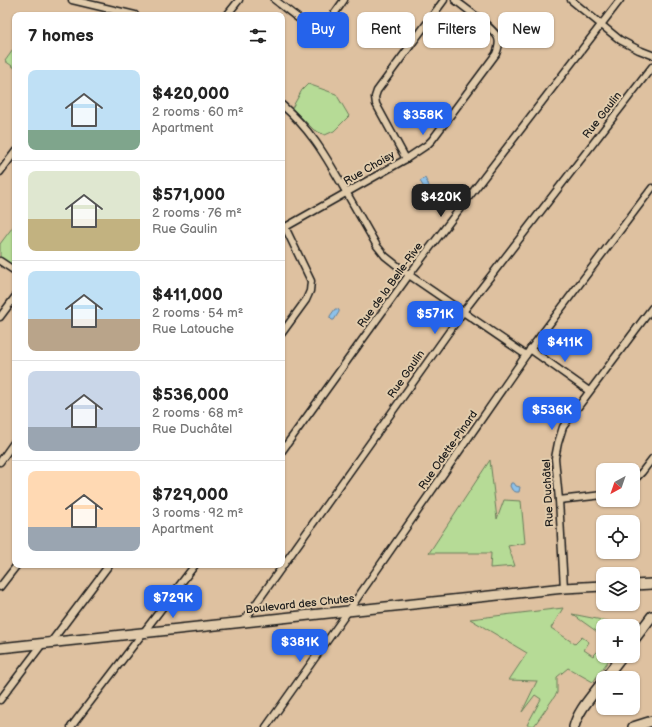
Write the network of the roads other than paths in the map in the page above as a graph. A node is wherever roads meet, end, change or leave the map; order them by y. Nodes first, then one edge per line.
1 (72, 0) edge
2 (239, 0) edge
3 (275, 0) edge
4 (344, 0) edge
5 (444, 0) edge
6 (455, 0) edge
7 (571, 0) edge
8 (620, 0) edge
9 (122, 12) edge
10 (230, 12) edge
11 (601, 24) junction
12 (652, 55) edge
13 (652, 67) edge
14 (285, 108) edge
15 (12, 156) edge
16 (406, 159) junction
17 (0, 172) edge
18 (652, 188) edge
19 (347, 193) junction
20 (285, 227) edge
21 (285, 232) edge
22 (0, 261) edge
23 (12, 269) edge
24 (409, 274) junction
25 (12, 301) edge
26 (652, 308) edge
27 (463, 312) junction
28 (0, 317) edge
29 (285, 329) edge
30 (528, 352) junction
31 (589, 391) junction
32 (12, 446) edge
33 (285, 447) edge
34 (652, 459) edge
35 (0, 462) edge
36 (640, 474) edge
37 (596, 496) edge
38 (559, 500) junction
39 (285, 563) edge
40 (15, 568) edge
41 (107, 568) edge
42 (193, 568) edge
43 (281, 568) edge
44 (652, 584) edge
45 (640, 585) edge
46 (596, 586) edge
47 (0, 587) edge
48 (564, 588) junction
49 (349, 610) junction
50 (652, 616) edge
51 (243, 622) junction
52 (144, 632) junction
53 (640, 632) edge
54 (47, 643) junction
55 (0, 648) edge
56 (596, 691) edge
57 (0, 700) edge
58 (652, 721) edge
59 (71, 727) edge
60 (266, 727) edge
61 (574, 727) edge
62 (633, 727) edge

1 - 9 street
2 - 10 street
3 - 4 street
5 - 16 street
6 - 16 street, Rue Choisy
7 - 11 street
8 - 11 street, Rue de la Belle-Rive
11 - 12 street
11 - 24 street, Rue de la Belle-Rive
13 - 27 street, Rue Gaulin
14 - 19 street
15 - 17 street
16 - 19 street, Rue Choisy
18 - 30 street, Rue Odette-Pinard
19 - 20 street, Rue Choisy
19 - 24 street
21 - 29 street
22 - 23 street
24 - 27 street
24 - 33 street, Rue de la Belle-Rive
25 - 28 street
26 - 31 street, Rue Duchâtel
27 - 30 street
27 - 39 street, Rue Gaulin
30 - 31 street
30 - 49 street, Rue Odette-Pinard
31 - 38 street, Rue Duchâtel
32 - 35 street
34 - 36 street
37 - 38 street
38 - 48 street, Rue Duchâtel
40 - 47 street
41 - 54 street
42 - 52 street
43 - 51 street, Rue Gaulin
44 - 45 street
46 - 48 street, Boulevard des Chutes
48 - 49 street, Boulevard des Chutes
49 - 51 street, Boulevard des Chutes
49 - 60 street, Rue Odette-Pinard
50 - 53 street
51 - 52 street, Boulevard des Chutes
52 - 54 street, Boulevard des Chutes
52 - 59 street
54 - 55 street, Boulevard des Chutes
54 - 57 street
56 - 61 street
58 - 62 street

